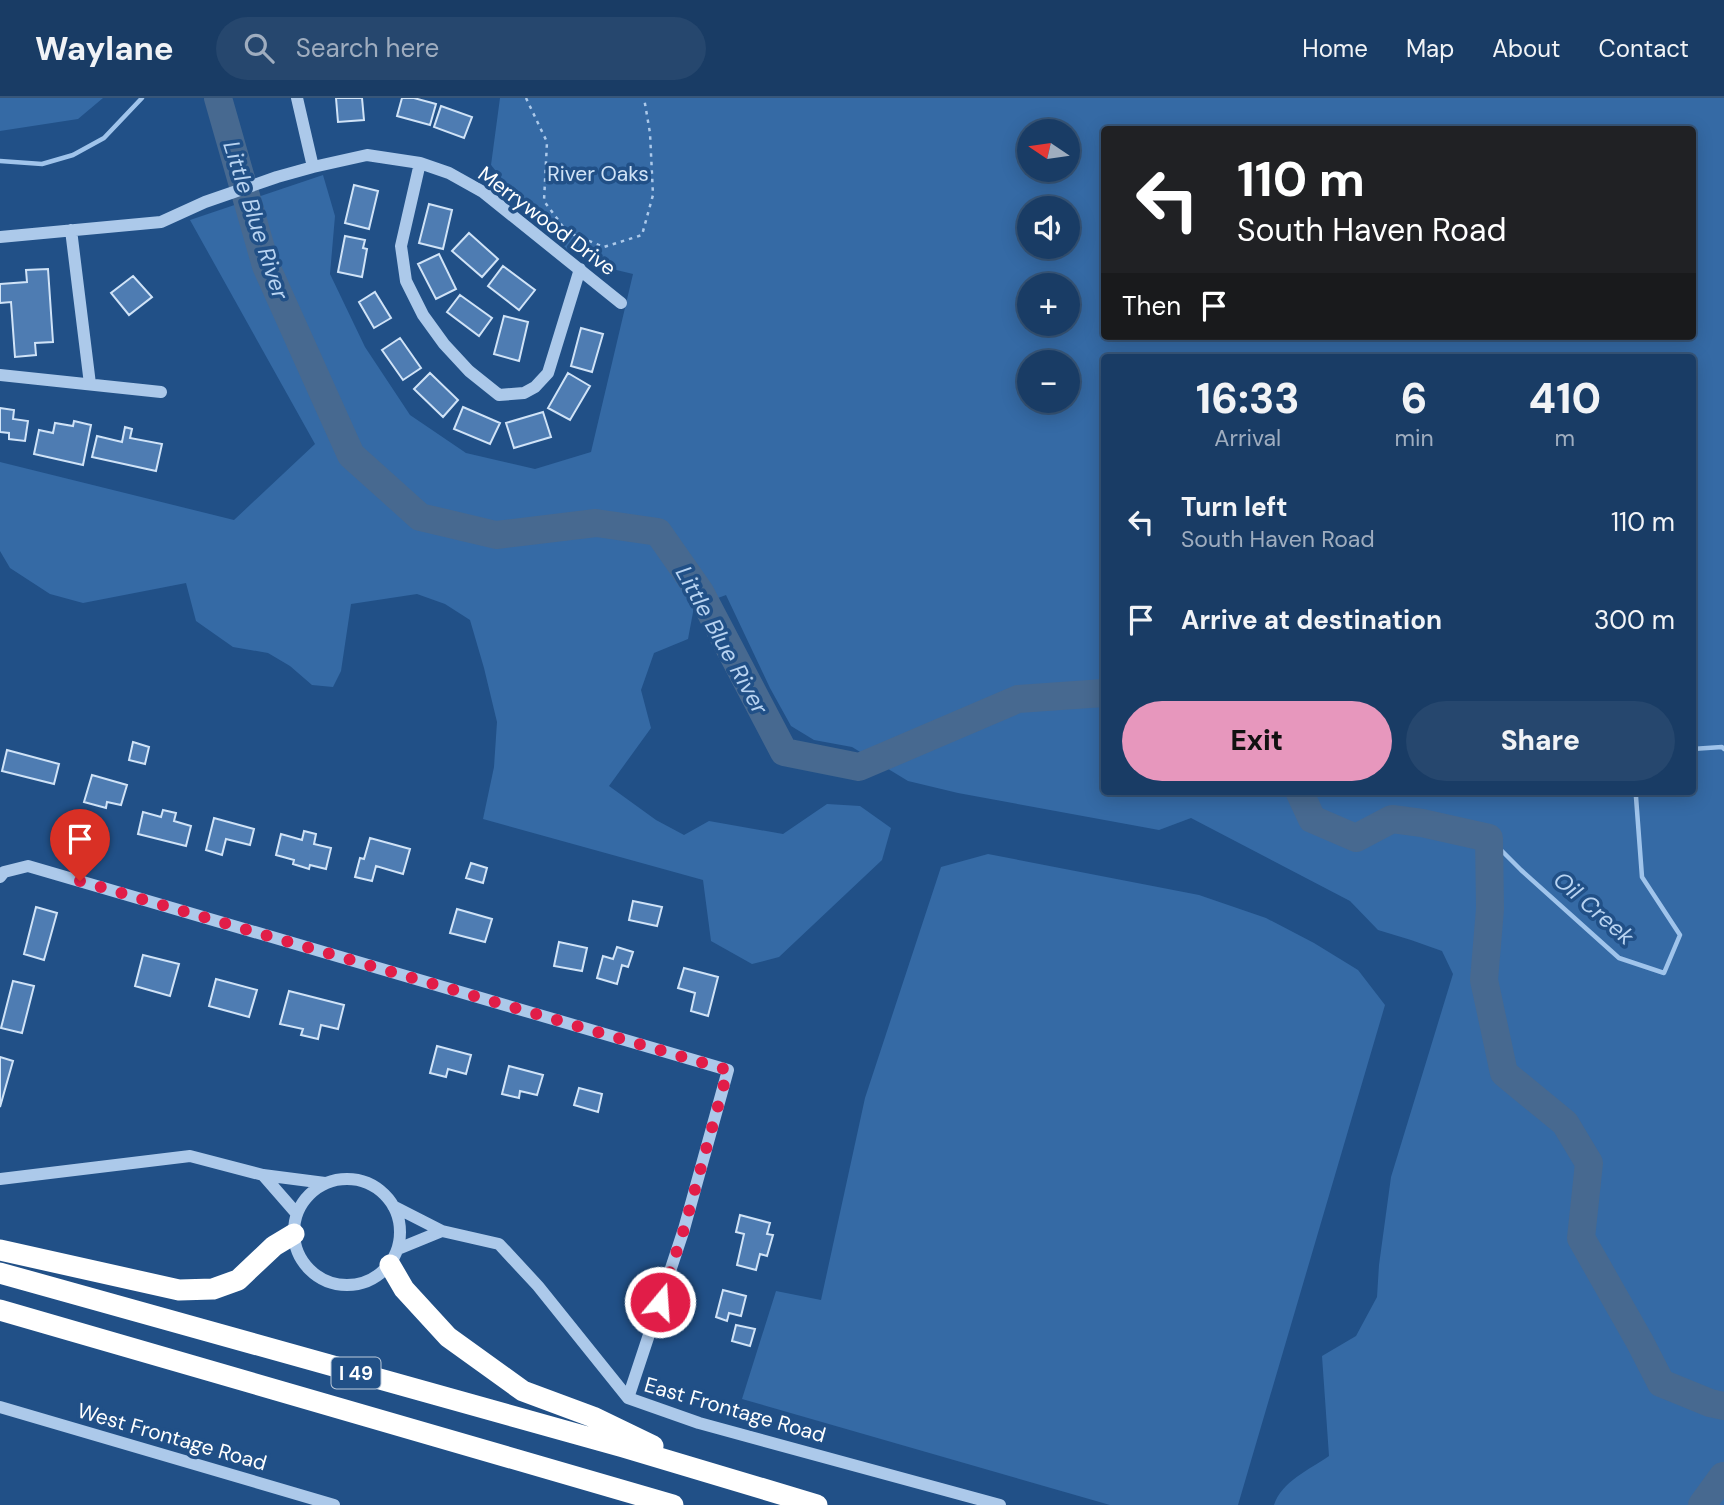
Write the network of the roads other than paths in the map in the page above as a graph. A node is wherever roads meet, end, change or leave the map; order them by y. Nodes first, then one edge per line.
1 (297, 98) edge
2 (420, 163) junction
3 (313, 167) junction
4 (71, 230) junction
5 (0, 237) edge
6 (580, 269) junction
7 (621, 303) dead end
8 (0, 375) edge
9 (90, 384) junction
10 (161, 392) dead end
11 (0, 877) edge
12 (262, 1175) junction
13 (0, 1179) edge
14 (325, 1183) junction
15 (393, 1206) junction
16 (296, 1224) junction
17 (443, 1231) junction
18 (0, 1250) edge
19 (394, 1257) junction
20 (0, 1273) edge
21 (0, 1310) edge
22 (628, 1398) junction
23 (0, 1407) edge
24 (711, 1474) junction
25 (292, 1499) edge
26 (334, 1505) edge
27 (673, 1505) edge
28 (817, 1505) edge
29 (1000, 1505) edge

1 - 3 street
2 - 3 street, Merrywood Drive
2 - 6 street, Merrywood Drive
2 - 6 street
3 - 4 street, Merrywood Drive
4 - 5 street, Merrywood Drive
4 - 9 street
6 - 7 street, Merrywood Drive
8 - 9 street
9 - 10 street
11 - 22 street
12 - 13 street
12 - 14 street
12 - 16 street
14 - 15 street
14 - 16 street
15 - 17 street, East Frontage Road
15 - 19 street
16 - 18 highway
16 - 19 street
17 - 19 street
17 - 22 street, East Frontage Road
19 - 24 highway
20 - 24 highway, I 49
21 - 27 highway, I 49
22 - 29 street, East Frontage Road
23 - 25 street, West Frontage Road
24 - 28 highway, I 49
25 - 26 street, West Frontage Road

